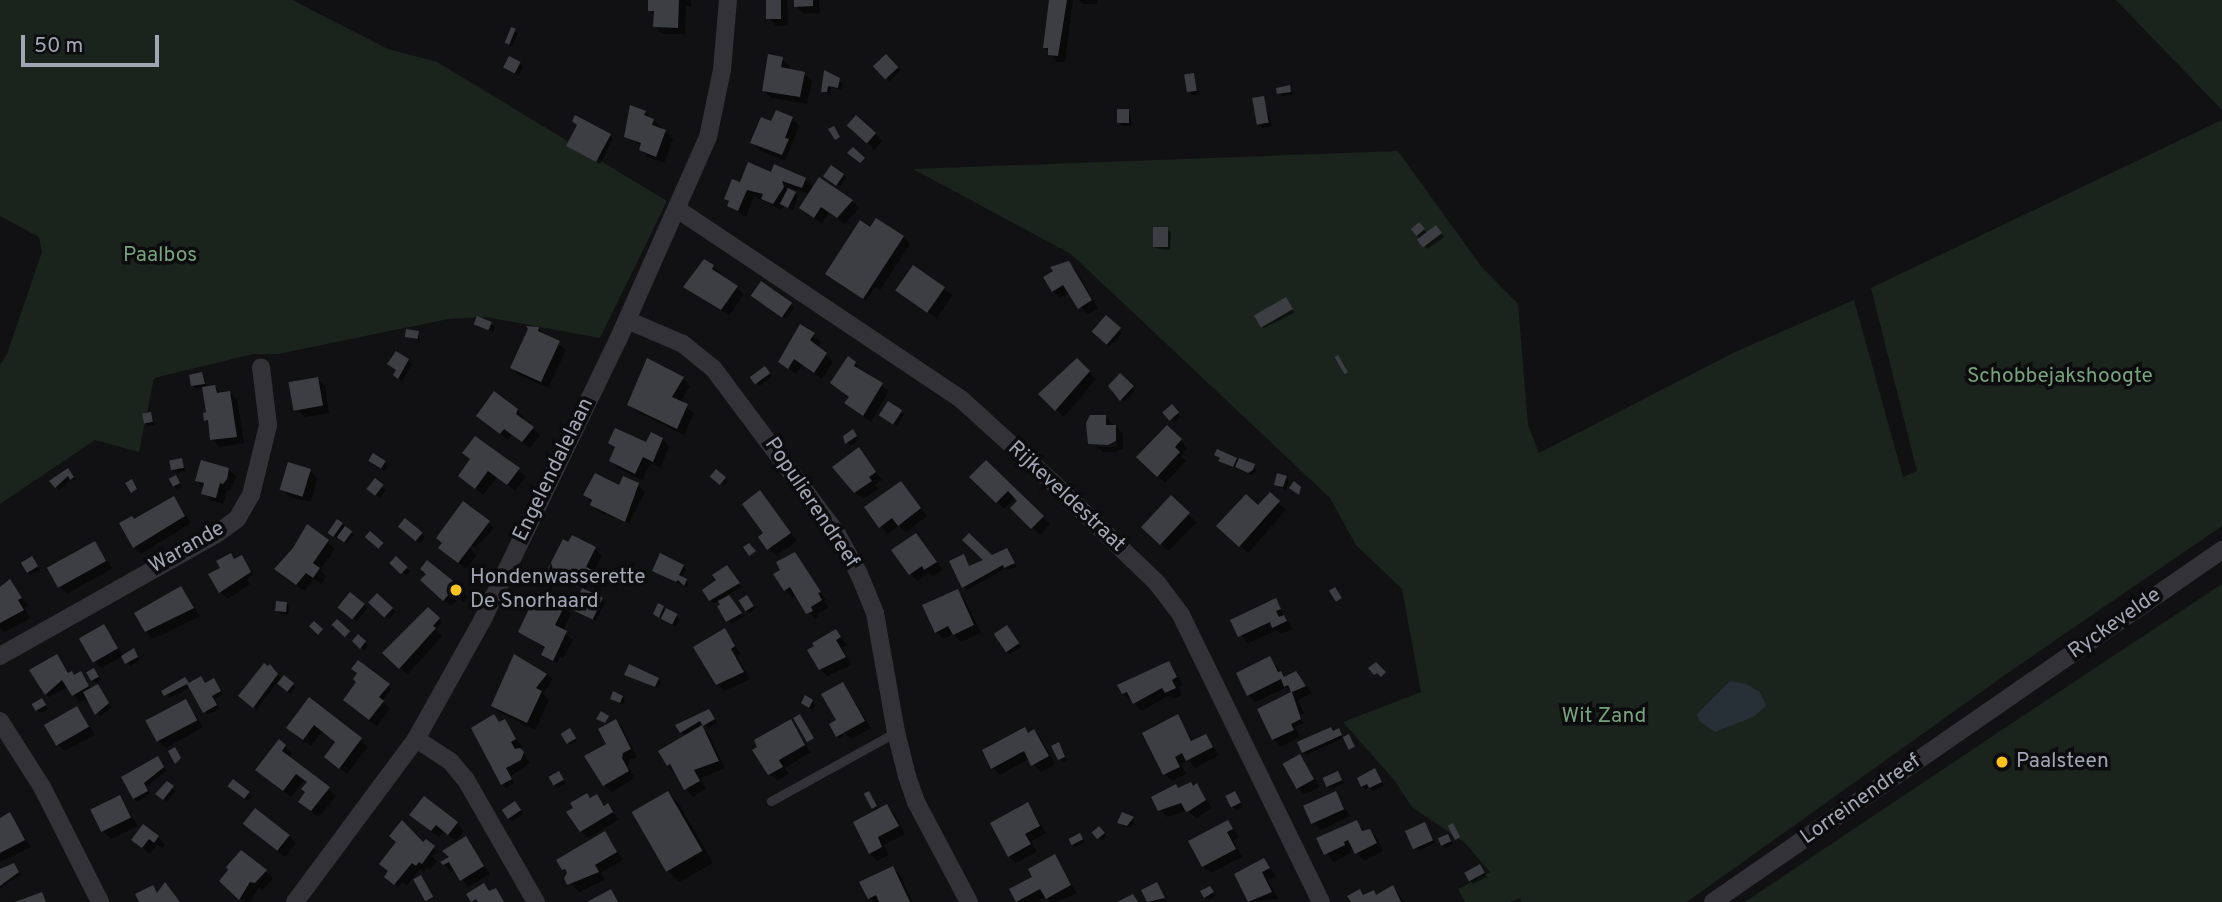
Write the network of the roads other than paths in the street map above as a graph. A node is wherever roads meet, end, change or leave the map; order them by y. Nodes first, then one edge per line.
1 (728, 0) edge
2 (677, 209) junction
3 (627, 320) junction
4 (261, 367) dead end
5 (2222, 550) edge
6 (0, 656) edge
7 (2009, 699) joint
8 (0, 721) edge
9 (895, 732) junction
10 (416, 739) junction
11 (771, 800) dead end
12 (100, 902) edge
13 (295, 902) edge
14 (536, 902) edge
15 (969, 902) edge
16 (1321, 902) edge
17 (1713, 902) edge

1 - 2 street, Engelendalelaan
2 - 3 street, Engelendalelaan
2 - 16 street, Rijkeveldestraat
3 - 9 street, Populierendreef
3 - 10 street, Engelendalelaan
4 - 6 street, Warande
5 - 7 street, Ryckevelde
7 - 17 street, Lorreinendreef
8 - 12 street
9 - 11 lane
9 - 15 street, Populierendreef
10 - 13 street, Engelendalelaan
10 - 14 street

